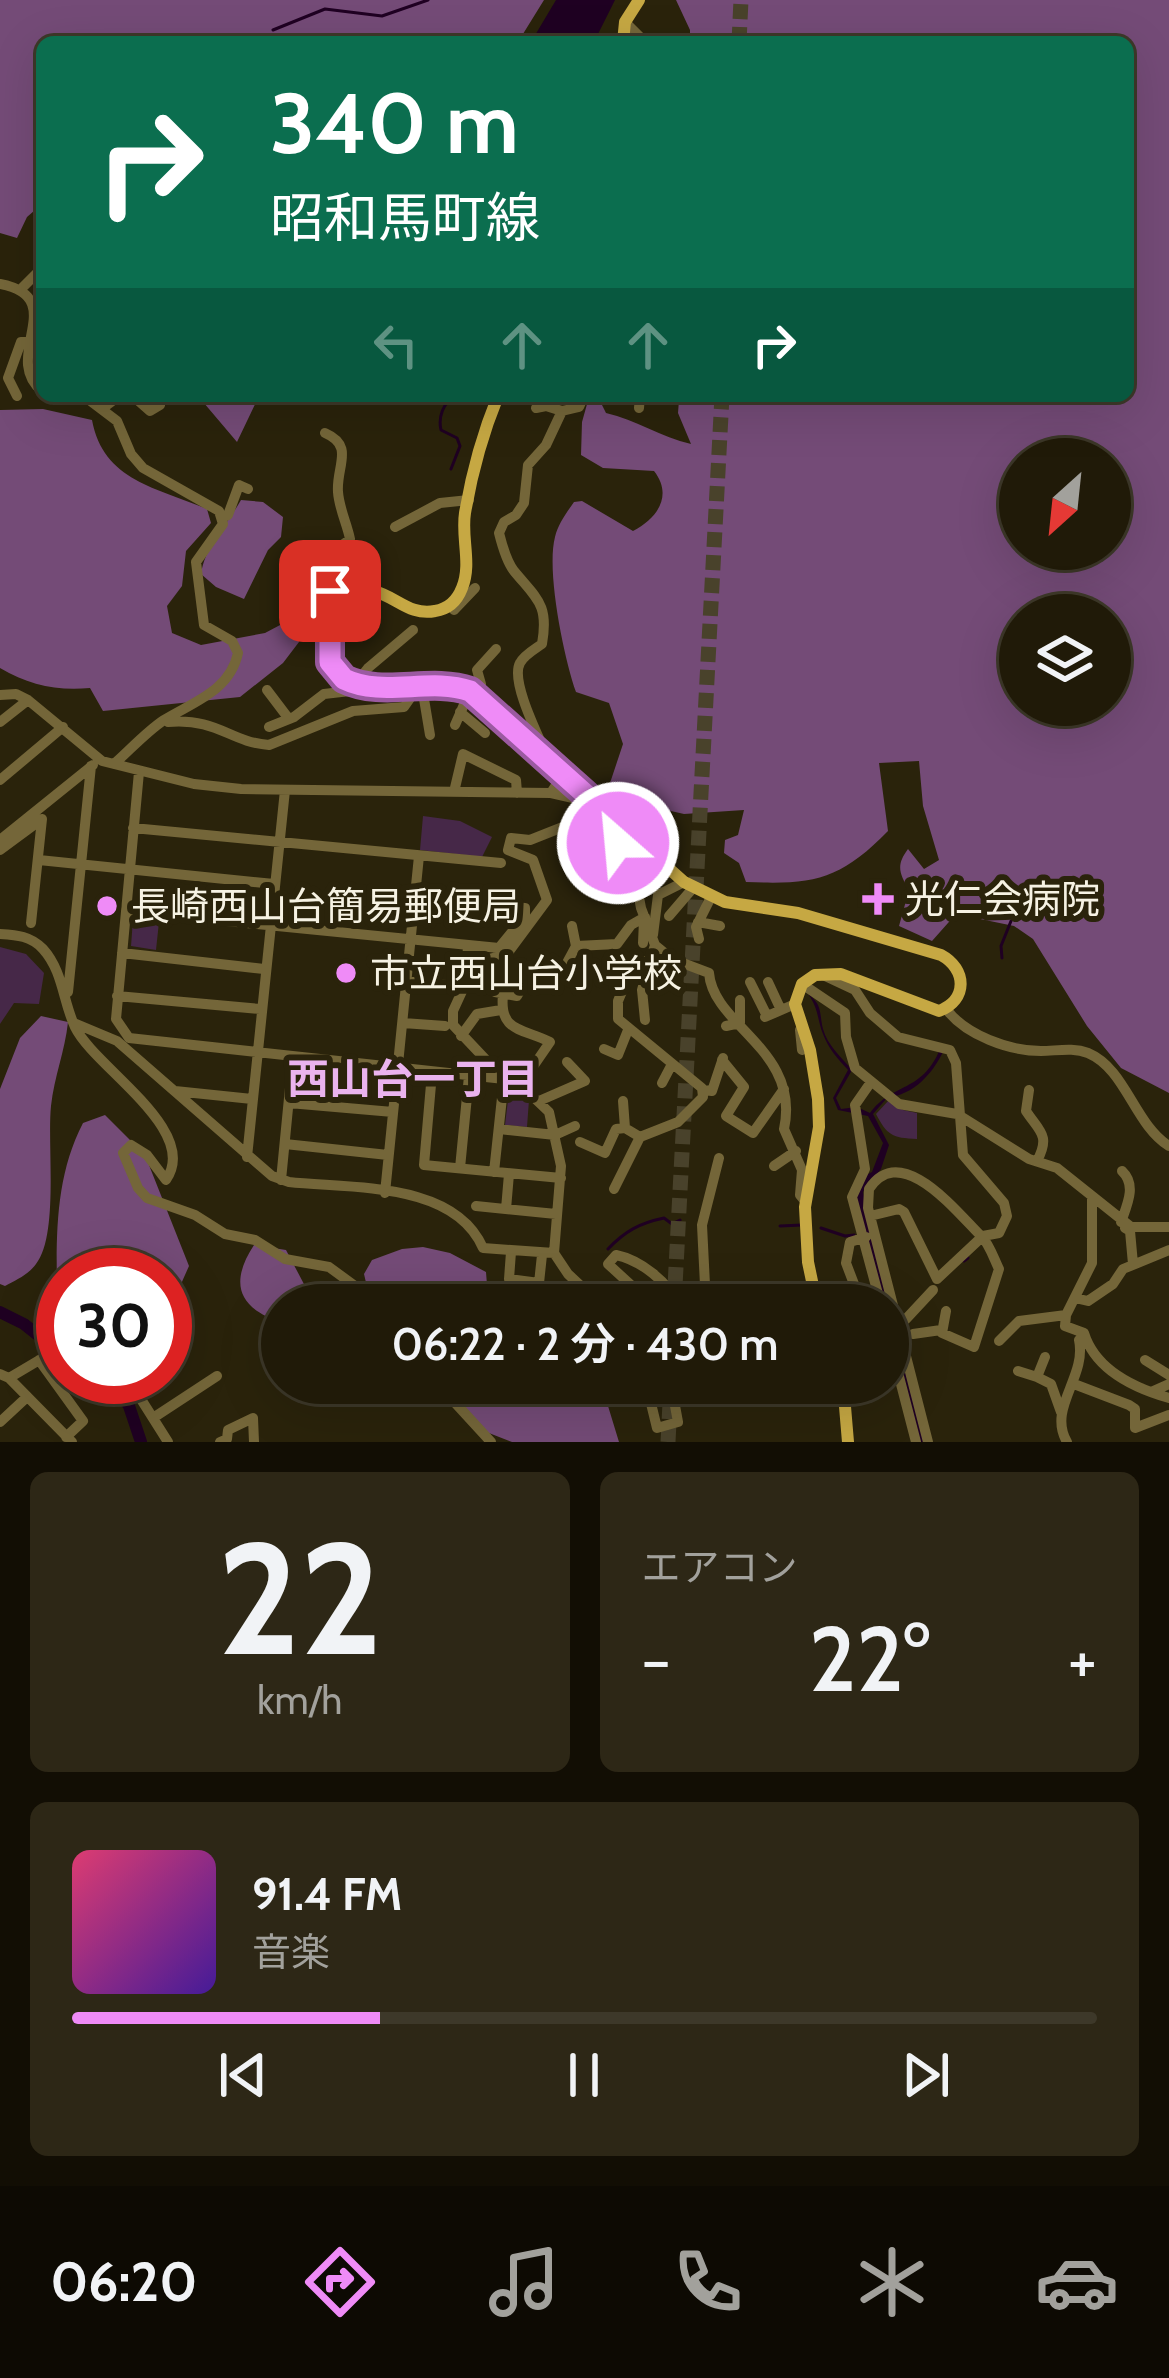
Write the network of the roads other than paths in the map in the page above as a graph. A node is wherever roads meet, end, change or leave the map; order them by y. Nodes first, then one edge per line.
1 (639, 0) edge
2 (625, 22) junction
3 (624, 36) edge
4 (639, 36) edge
5 (36, 274) edge
6 (0, 284) edge
7 (22, 288) junction
8 (36, 305) edge
9 (36, 314) edge
10 (26, 342) junction
11 (36, 383) edge
12 (17, 396) dead end
13 (94, 402) edge
14 (111, 402) edge
15 (496, 402) edge
16 (581, 402) edge
17 (103, 408) junction
18 (536, 408) dead end
19 (562, 411) junction
20 (325, 433) dead end
21 (248, 489) dead end
22 (469, 500) junction
23 (222, 518) junction
24 (394, 527) dead end
25 (475, 588) dead end
26 (451, 605) junction
27 (330, 627) junction
28 (413, 630) dead end
29 (496, 649) dead end
30 (357, 685) junction
31 (420, 687) junction
32 (267, 690) dead end
33 (472, 692) junction
34 (0, 695) edge
35 (28, 700) junction
36 (289, 719) junction
37 (0, 722) edge
38 (160, 722) junction
39 (63, 727) junction
40 (269, 727) dead end
41 (485, 733) dead end
42 (430, 735) dead end
43 (551, 760) junction
44 (102, 764) junction
45 (140, 772) junction
46 (0, 780) edge
47 (285, 790) junction
48 (454, 792) junction
49 (517, 793) junction
50 (551, 793) junction
51 (597, 804) junction
52 (612, 818) junction
53 (133, 828) junction
54 (0, 840) edge
55 (278, 841) junction
56 (626, 848) junction
57 (0, 850) edge
58 (418, 856) junction
59 (39, 860) junction
60 (501, 863) dead end
61 (82, 864) junction
62 (633, 865) junction
63 (129, 869) junction
64 (274, 884) junction
65 (606, 885) dead end
66 (688, 885) junction
67 (415, 898) junction
68 (711, 898) junction
69 (126, 910) junction
70 (669, 916) dead end
71 (644, 917) junction
72 (698, 922) junction
73 (32, 923) dead end
74 (269, 926) junction
75 (572, 926) dead end
76 (720, 926) dead end
77 (0, 934) edge
78 (700, 939) dead end
79 (410, 940) junction
80 (650, 942) junction
81 (468, 945) junction
82 (576, 946) junction
83 (122, 952) junction
84 (491, 960) junction
85 (649, 960) junction
86 (264, 969) junction
87 (820, 974) junction
88 (406, 981) junction
89 (750, 982) dead end
90 (768, 982) dead end
91 (802, 984) junction
92 (502, 995) junction
93 (117, 996) junction
94 (740, 1000) dead end
95 (67, 1001) junction
96 (788, 1007) junction
97 (260, 1009) junction
98 (501, 1010) junction
99 (946, 1010) junction
100 (645, 1020) dead end
101 (74, 1023) junction
102 (403, 1023) junction
103 (740, 1023) junction
104 (445, 1026) dead end
105 (726, 1026) dead end
106 (802, 1027) junction
107 (628, 1030) junction
108 (461, 1036) junction
109 (121, 1037) junction
110 (604, 1049) dead end
111 (802, 1050) dead end
112 (257, 1054) junction
113 (660, 1054) junction
114 (293, 1057) junction
115 (567, 1062) dead end
116 (672, 1064) junction
117 (651, 1066) dead end
118 (398, 1069) junction
119 (432, 1073) junction
120 (469, 1076) junction
121 (503, 1079) junction
122 (871, 1082) junction
123 (662, 1083) dead end
124 (519, 1087) junction
125 (784, 1089) junction
126 (703, 1090) junction
127 (1029, 1090) dead end
128 (175, 1091) junction
129 (253, 1099) junction
130 (539, 1101) junction
131 (623, 1101) dead end
132 (289, 1103) junction
133 (393, 1112) junction
134 (957, 1114) junction
135 (574, 1126) dead end
136 (616, 1128) junction
137 (499, 1129) junction
138 (555, 1135) junction
139 (640, 1137) junction
140 (580, 1142) dead end
141 (284, 1144) junction
142 (1169, 1146) edge
143 (796, 1151) junction
144 (388, 1155) junction
145 (247, 1157) junction
146 (719, 1158) dead end
147 (1037, 1161) junction
148 (772, 1165) dead end
149 (460, 1168) junction
150 (494, 1172) junction
151 (1122, 1172) dead end
152 (509, 1174) junction
153 (561, 1178) junction
154 (281, 1180) junction
155 (614, 1190) dead end
156 (385, 1193) junction
157 (1092, 1197) junction
158 (805, 1201) junction
159 (476, 1206) dead end
160 (506, 1209) junction
161 (556, 1214) junction
162 (870, 1216) junction
163 (1117, 1219) junction
164 (1169, 1227) edge
165 (983, 1236) junction
166 (870, 1237) junction
167 (1169, 1250) edge
168 (511, 1252) junction
169 (548, 1254) junction
170 (959, 1259) junction
171 (608, 1264) junction
172 (1132, 1264) junction
173 (594, 1267) dead end
174 (971, 1271) dead end
175 (724, 1277) dead end
176 (705, 1278) junction
177 (352, 1284) edge
178 (579, 1284) edge
179 (630, 1284) edge
180 (662, 1284) edge
181 (705, 1284) edge
182 (813, 1284) edge
183 (854, 1284) edge
184 (878, 1284) edge
185 (883, 1284) edge
186 (1075, 1298) junction
187 (909, 1312) edge
188 (1066, 1315) junction
189 (941, 1330) junction
190 (1077, 1331) junction
191 (914, 1334) dead end
192 (999, 1341) dead end
193 (1045, 1357) dead end
194 (36, 1360) edge
195 (1145, 1360) dead end
196 (1018, 1371) dead end
197 (909, 1375) edge
198 (4, 1376) edge
199 (217, 1376) dead end
200 (1037, 1377) junction
201 (1169, 1379) edge
202 (1074, 1384) junction
203 (1151, 1392) junction
204 (26, 1396) junction
205 (1169, 1398) edge
206 (909, 1403) edge
207 (72, 1404) edge
208 (143, 1404) edge
209 (456, 1404) edge
210 (649, 1404) edge
211 (675, 1404) edge
212 (845, 1404) edge
213 (1061, 1412) junction
214 (1169, 1415) edge
215 (152, 1418) junction
216 (0, 1422) edge
217 (228, 1430) junction
218 (69, 1439) edge
219 (167, 1442) edge
220 (220, 1442) edge
221 (243, 1442) edge
222 (254, 1442) edge
223 (491, 1442) edge
224 (848, 1442) edge
225 (916, 1442) edge
226 (928, 1442) edge
227 (1067, 1442) edge

1 - 2 main road
2 - 3 main road
2 - 4 street
5 - 7 street
6 - 7 street
7 - 8 street
9 - 10 street
10 - 11 street
10 - 12 street
13 - 17 street
14 - 17 street
15 - 22 main road
16 - 19 street
17 - 23 street
18 - 19 street
19 - 43 street
20 - 27 street
21 - 23 street
22 - 24 street
22 - 26 main road
23 - 38 street
25 - 26 street
26 - 27 main road
27 - 30 main road
28 - 30 street
29 - 33 street
30 - 31 main road
30 - 36 street
31 - 33 main road
31 - 38 street
31 - 42 street
32 - 36 street
33 - 41 street
33 - 43 main road
34 - 35 street
35 - 37 street
35 - 39 street
36 - 40 street
38 - 44 street
39 - 44 street
39 - 46 street
43 - 50 street
43 - 51 main road
44 - 45 street
44 - 54 street
44 - 61 street
45 - 47 street
45 - 53 street
47 - 48 street
47 - 55 street
48 - 49 street
48 - 49 street
49 - 50 street
50 - 51 street
51 - 52 main road
52 - 56 street
52 - 66 main road
53 - 55 street
53 - 63 street
55 - 58 street
55 - 64 street
56 - 62 street
56 - 84 street
57 - 59 street
58 - 60 street
58 - 67 street
59 - 61 street
59 - 73 street
61 - 63 street
61 - 95 street
62 - 65 street
62 - 71 street
63 - 64 street
63 - 69 street
64 - 74 street
66 - 68 main road
66 - 70 street
66 - 80 street
67 - 79 street
67 - 81 street
68 - 72 street
68 - 99 main road
69 - 74 street
69 - 83 street
71 - 80 street
71 - 82 street
72 - 76 street
72 - 78 street
74 - 79 street
74 - 86 street
75 - 82 street
77 - 95 street
79 - 81 street
79 - 88 street
80 - 85 street
80 - 103 street
81 - 88 street
82 - 92 street
83 - 86 street
83 - 93 street
84 - 92 street
84 - 108 street
85 - 100 street
85 - 107 street
86 - 97 street
87 - 91 main road
87 - 99 main road
87 - 134 street
88 - 102 street
89 - 96 street
90 - 96 street
91 - 96 main road
91 - 122 street
92 - 98 street
93 - 97 street
93 - 109 street
94 - 103 street
95 - 101 street
96 - 106 main road
97 - 112 street
98 - 108 street
98 - 124 street
99 - 142 street
101 - 109 street
101 - 177 street
102 - 104 street
102 - 118 street
103 - 105 street
103 - 125 street
106 - 111 street
106 - 158 main road
107 - 110 street
107 - 113 street
108 - 121 street
109 - 112 street
109 - 128 street
112 - 114 street
112 - 129 street
113 - 116 street
113 - 117 street
114 - 118 street
114 - 132 street
115 - 130 street
116 - 123 street
116 - 126 street
118 - 119 street
118 - 133 street
119 - 120 street
119 - 149 street
120 - 121 street
120 - 149 street
121 - 124 street
121 - 137 street
122 - 134 street
122 - 166 street
124 - 130 street
125 - 126 street
125 - 143 street
126 - 139 street
127 - 147 street
128 - 129 street
128 - 145 street
129 - 145 street
130 - 138 street
131 - 136 street
132 - 133 street
132 - 141 street
133 - 144 street
134 - 147 street
134 - 165 street
135 - 138 street
136 - 139 street
136 - 140 street
137 - 138 street
137 - 150 street
138 - 153 street
139 - 155 street
141 - 144 street
141 - 154 street
143 - 148 street
143 - 158 street
144 - 156 street
145 - 154 street
146 - 176 street
147 - 157 street
149 - 150 street
150 - 152 street
151 - 163 street
152 - 153 street
152 - 160 street
153 - 161 street
154 - 156 street
156 - 168 street
157 - 163 street
157 - 186 street
158 - 182 main road
159 - 160 street
160 - 161 street
161 - 169 street
162 - 165 street
162 - 166 street
162 - 170 street
163 - 164 street
163 - 172 street
165 - 170 street
165 - 189 street
166 - 183 street
166 - 184 street
166 - 185 street
167 - 172 street
168 - 169 street
168 - 169 street
169 - 178 street
170 - 174 street
171 - 173 street
171 - 179 street
171 - 180 street
172 - 186 street
175 - 176 street
176 - 181 street
186 - 188 street
187 - 189 street
188 - 190 street
188 - 192 street
189 - 191 street
190 - 202 street
190 - 203 street
193 - 200 street
194 - 198 street
195 - 201 street
196 - 200 street
197 - 226 street
198 - 204 street
199 - 215 street
200 - 213 street
201 - 203 street
202 - 213 street
202 - 214 street
203 - 205 street
204 - 216 street
204 - 218 street
206 - 225 street
207 - 218 street
208 - 215 street
209 - 223 street
210 - 211 street
212 - 224 main road
213 - 227 street
215 - 219 street
217 - 220 street
217 - 221 street
217 - 222 street

